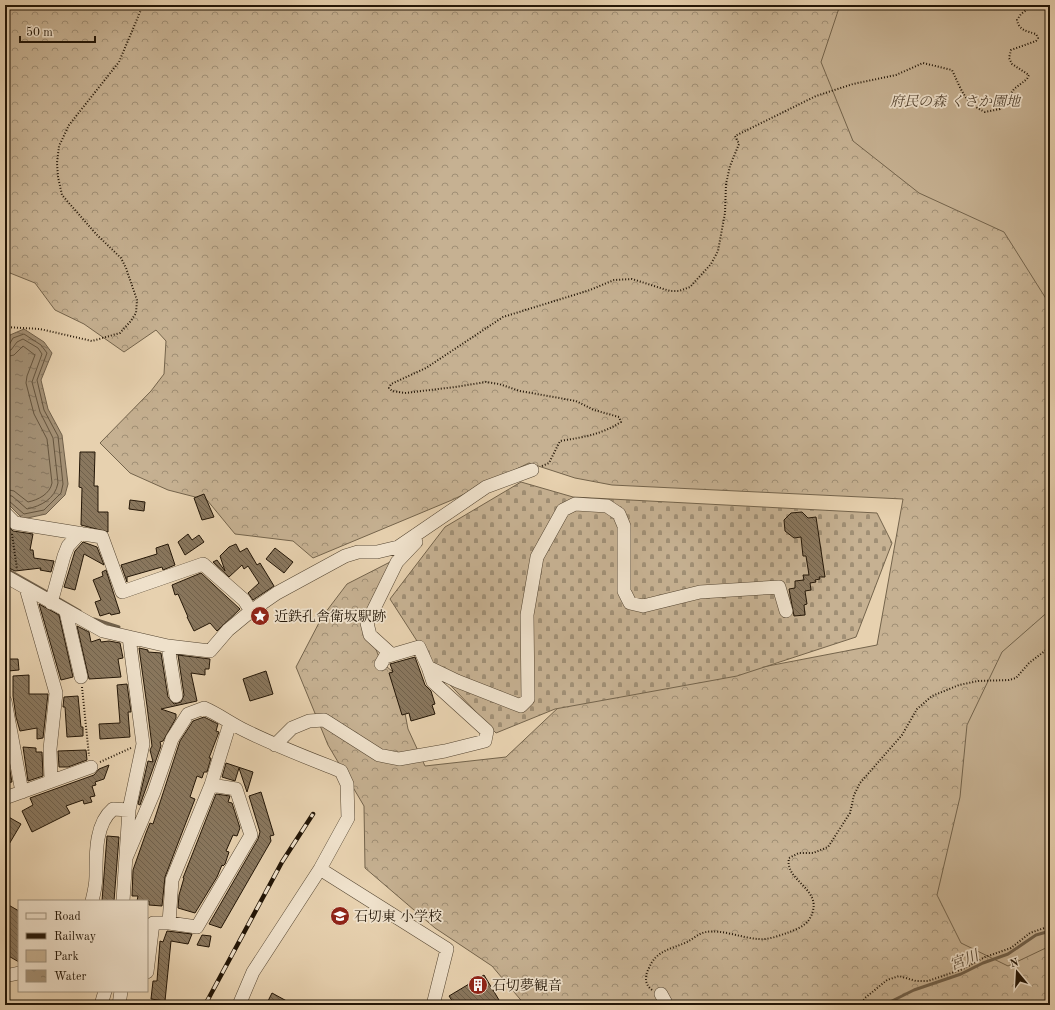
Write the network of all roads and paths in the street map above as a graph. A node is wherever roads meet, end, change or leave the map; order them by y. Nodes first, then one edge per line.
1 (143, 5) edge
2 (1033, 5) edge
3 (5, 327) edge
4 (532, 470) joint
5 (8, 516) edge
6 (444, 517) junction
7 (77, 533) junction
8 (11, 574) edge
9 (26, 588) junction
10 (51, 603) junction
11 (251, 610) junction
12 (786, 611) dead end
13 (66, 612) junction
14 (128, 637) junction
15 (168, 646) junction
16 (1050, 647) edge
17 (392, 655) junction
18 (381, 664) dead end
19 (428, 667) junction
20 (81, 677) joint
21 (176, 696) dead end
22 (5, 701) edge
23 (230, 723) junction
24 (275, 745) junction
25 (127, 749) dead end
26 (91, 767) junction
27 (51, 781) junction
28 (210, 785) junction
29 (22, 792) junction
30 (5, 798) edge
31 (129, 810) junction
32 (126, 858) junction
33 (320, 870) junction
34 (92, 900) edge
35 (122, 900) edge
36 (168, 923) junction
37 (1050, 926) edge
38 (148, 964) edge
39 (18, 973) edge
40 (5, 976) edge
41 (105, 992) edge
42 (121, 992) edge
43 (664, 1000) edge
44 (100, 1005) edge
45 (119, 1005) edge
46 (238, 1005) edge
47 (433, 1005) edge
48 (860, 1005) edge

1 - 3 path
2 - 4 path
4 - 6 street
5 - 7 street
5 - 8 path
6 - 11 street
6 - 17 street
7 - 10 street
7 - 11 street
8 - 9 street
9 - 10 street
9 - 27 street
10 - 13 street
11 - 15 street
12 - 19 street
13 - 14 street
13 - 20 street
14 - 15 street
14 - 31 street
15 - 21 street
16 - 43 path
17 - 18 street
17 - 19 street
19 - 24 street
20 - 26 path
22 - 29 street
23 - 24 street
23 - 28 street
23 - 32 street
24 - 33 street
25 - 26 path
26 - 27 street
27 - 29 street
28 - 36 street
28 - 36 street
29 - 30 street
31 - 32 street
31 - 34 street
32 - 35 street
33 - 46 street
33 - 47 street
36 - 38 street
37 - 48 path
39 - 40 street
41 - 44 street
42 - 45 street

